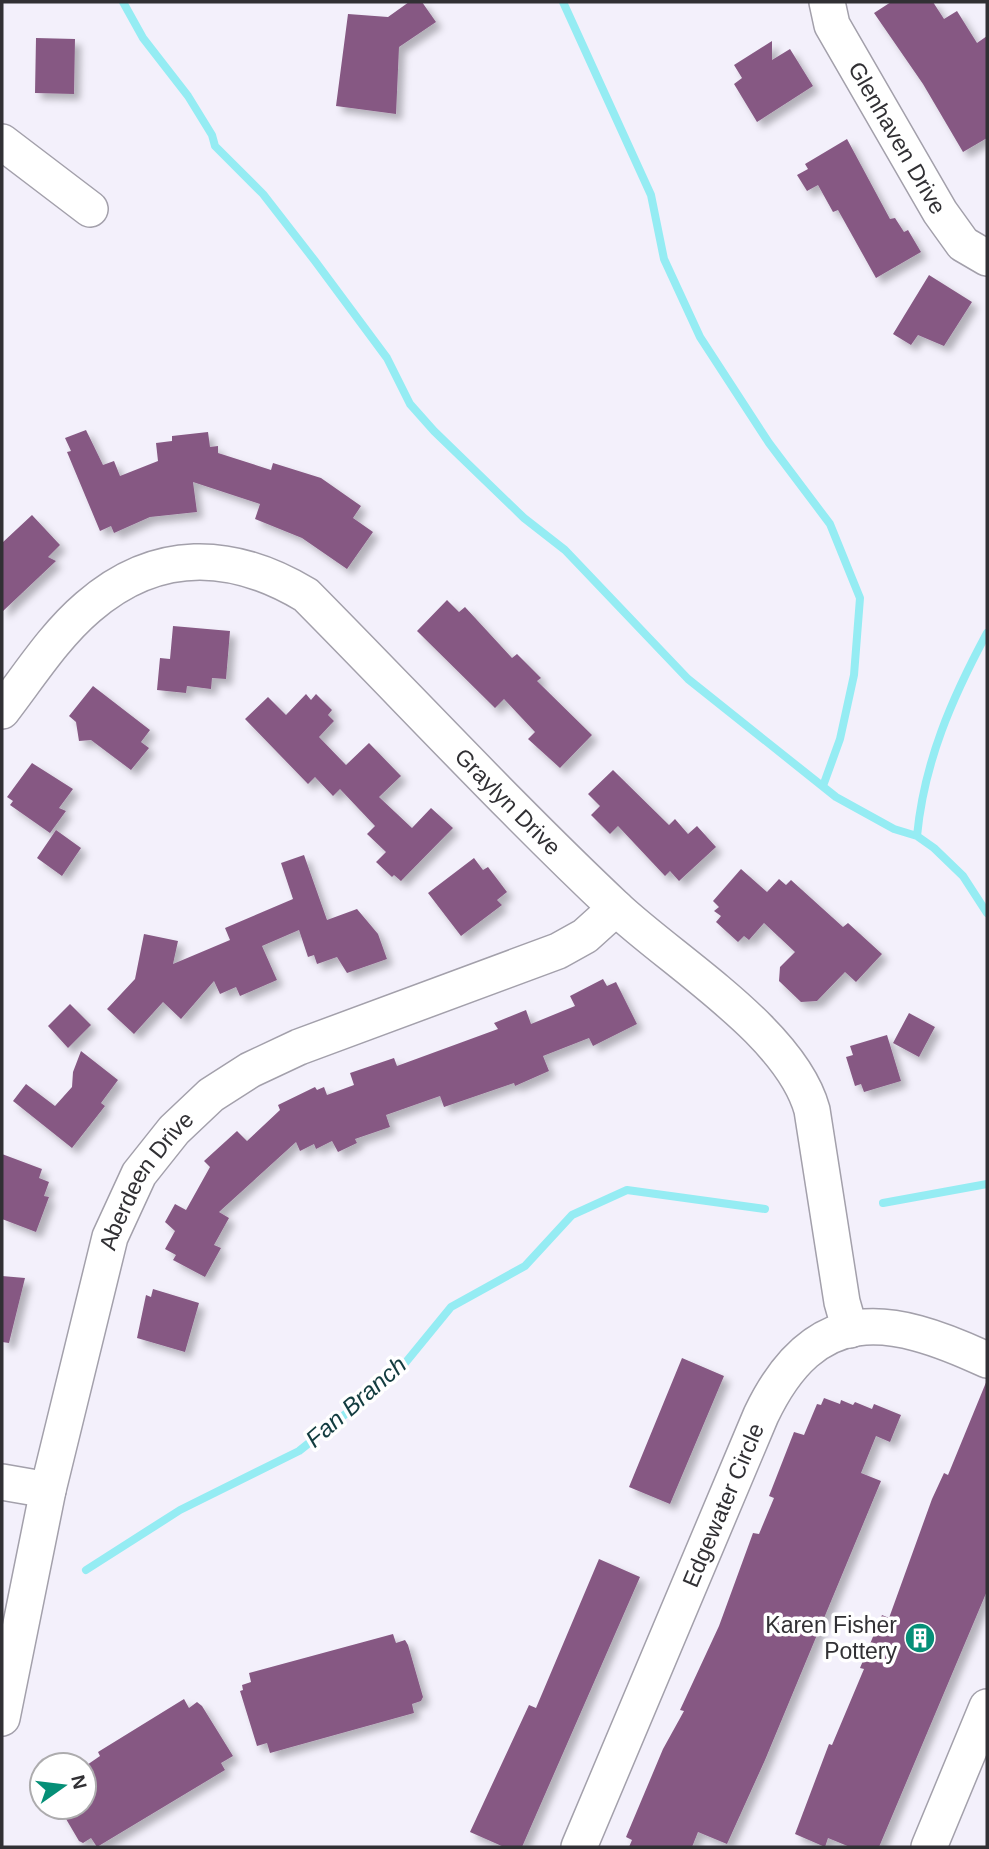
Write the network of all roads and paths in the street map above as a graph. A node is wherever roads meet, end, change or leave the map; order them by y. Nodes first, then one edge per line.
1 (827, 2) edge
2 (2, 142) edge
3 (90, 209) dead end
4 (987, 258) edge
5 (2, 710) edge
6 (616, 908) junction
7 (850, 1330) junction
8 (987, 1360) edge
9 (2, 1482) edge
10 (48, 1490) junction
11 (987, 1707) edge
12 (2, 1718) edge
13 (579, 1847) edge
14 (929, 1847) edge

1 - 4 street, Glenhaven Drive
2 - 3 street
5 - 6 street, Graylyn Drive
6 - 7 street, Graylyn Drive
6 - 10 street, Aberdeen Drive
7 - 8 street, Edgewater Circle
7 - 13 street, Edgewater Circle
9 - 10 street
10 - 12 street, Aberdeen Drive
11 - 14 street

